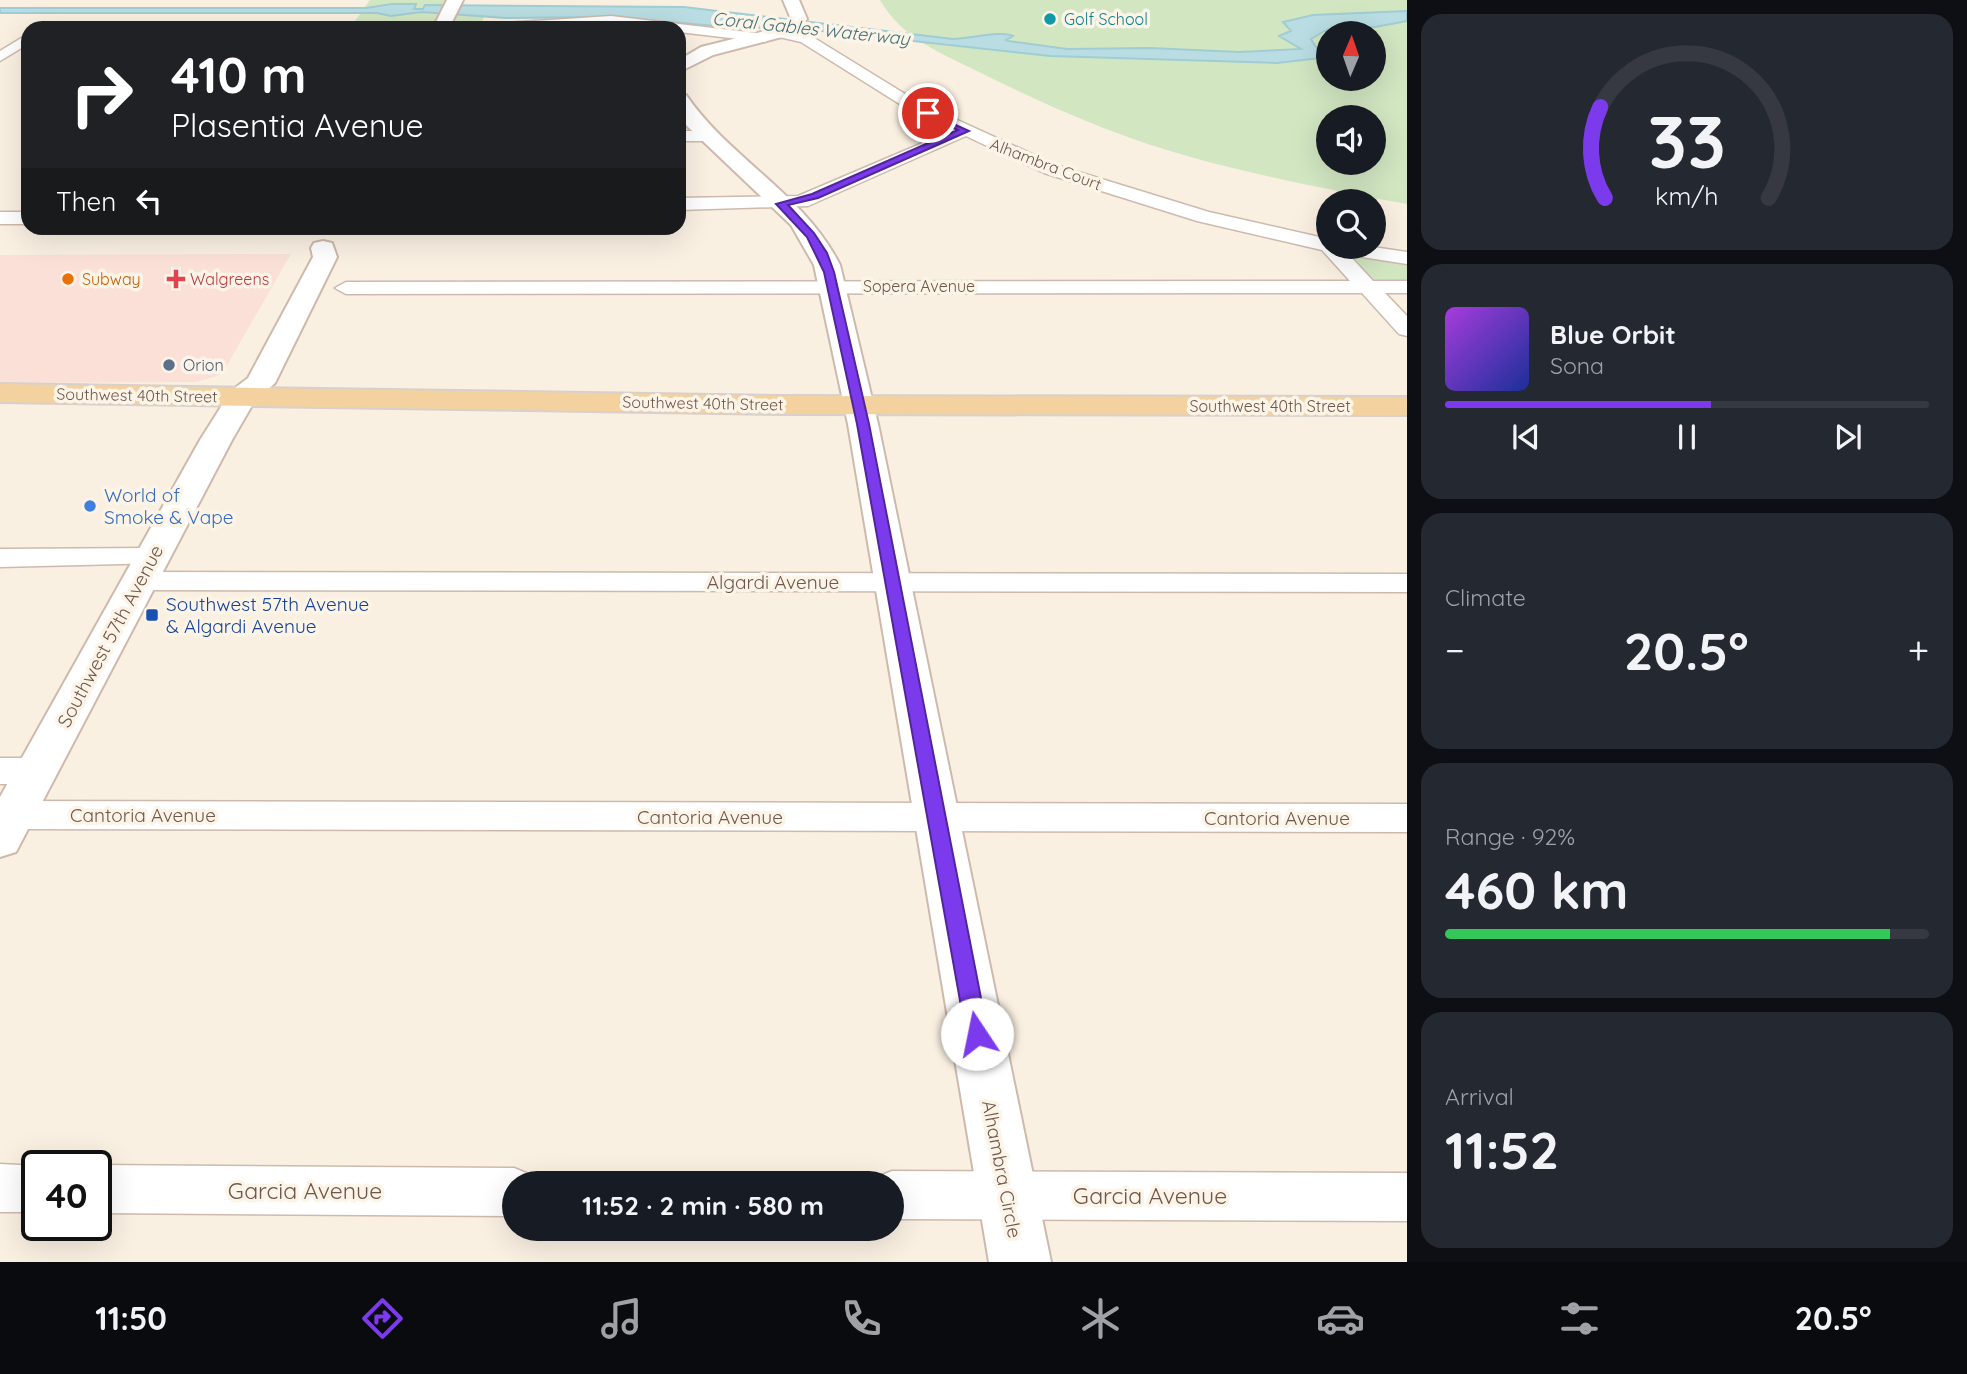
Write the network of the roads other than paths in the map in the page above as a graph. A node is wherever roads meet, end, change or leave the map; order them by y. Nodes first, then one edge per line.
1 (791, 0) edge
2 (596, 21) edge
3 (620, 21) edge
4 (792, 28) junction
5 (686, 29) edge
6 (0, 36) edge
7 (21, 37) edge
8 (765, 38) junction
9 (21, 42) edge
10 (0, 57) edge
11 (686, 63) edge
12 (686, 108) edge
13 (965, 131) junction
14 (686, 136) edge
15 (708, 136) junction
16 (686, 204) edge
17 (781, 204) junction
18 (0, 218) edge
19 (21, 218) edge
20 (329, 238) edge
21 (1316, 243) edge
22 (1386, 255) edge
23 (1407, 258) edge
24 (1341, 259) edge
25 (832, 286) junction
26 (1367, 287) junction
27 (1407, 287) edge
28 (346, 288) dead end
29 (1407, 329) edge
30 (0, 393) edge
31 (1407, 406) edge
32 (236, 407) junction
33 (861, 415) junction
34 (0, 417) edge
35 (1407, 426) edge
36 (0, 558) edge
37 (146, 569) junction
38 (892, 582) junction
39 (1407, 583) edge
40 (19, 771) edge
41 (936, 817) junction
42 (1407, 818) edge
43 (7, 827) edge
44 (0, 1188) edge
45 (21, 1188) edge
46 (112, 1189) edge
47 (502, 1192) edge
48 (904, 1195) edge
49 (1007, 1196) junction
50 (1407, 1197) edge
51 (1020, 1262) edge

1 - 4 street
2 - 3 street
4 - 8 street
4 - 13 street, Alhambra Court
5 - 8 street
6 - 7 street
8 - 11 street
9 - 10 street
12 - 15 street, Alhambra Circle
13 - 17 street
13 - 21 street, Alhambra Court
14 - 15 street
15 - 17 street, Alhambra Circle
16 - 17 street
17 - 25 street, Alhambra Circle
18 - 19 street
20 - 32 street, Southwest 57th Avenue
22 - 23 street
24 - 26 street
25 - 26 street, Sopera Avenue
25 - 28 street, Sopera Avenue
25 - 33 street, Alhambra Circle
26 - 27 street, Sopera Avenue
26 - 29 street
30 - 32 main road, Southwest 40th Street
31 - 33 main road, Southwest 40th Street
32 - 33 main road, Southwest 40th Street
32 - 34 main road, Southwest 40th Street
32 - 37 street, Southwest 57th Avenue
33 - 35 main road, Southwest 40th Street
33 - 38 street, Alhambra Circle
36 - 37 street, Algardi Avenue
37 - 38 street, Algardi Avenue
37 - 40 street, Southwest 57th Avenue
38 - 39 street, Algardi Avenue
38 - 41 street, Alhambra Circle
40 - 43 street, Southwest 57th Avenue
41 - 42 street, Cantoria Avenue
41 - 43 street, Cantoria Avenue
41 - 49 street, Alhambra Circle
44 - 45 street
46 - 47 street, Garcia Avenue
48 - 49 street, Garcia Avenue
49 - 50 street, Garcia Avenue
49 - 51 street, Alhambra Circle

